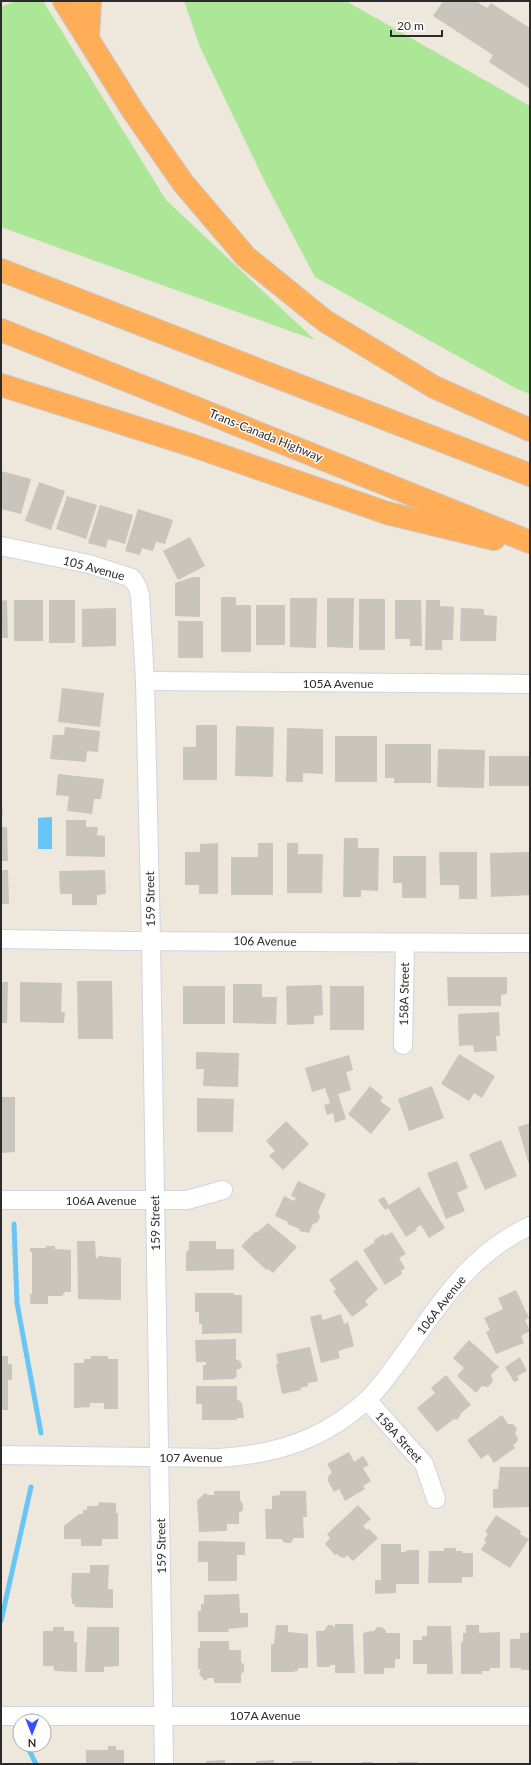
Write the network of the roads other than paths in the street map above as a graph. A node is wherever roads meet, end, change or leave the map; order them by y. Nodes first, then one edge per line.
1 (64, 1) edge
2 (90, 1) edge
3 (88, 38) junction
4 (1, 270) edge
5 (1, 330) edge
6 (1, 385) edge
7 (530, 430) edge
8 (530, 475) edge
9 (530, 542) edge
10 (1, 546) edge
11 (530, 548) edge
12 (145, 681) junction
13 (530, 684) edge
14 (1, 939) edge
15 (151, 941) junction
16 (404, 943) junction
17 (530, 943) edge
18 (403, 1045) dead end
19 (223, 1190) dead end
20 (1, 1200) edge
21 (154, 1201) junction
22 (530, 1226) edge
23 (367, 1400) junction
24 (1, 1455) edge
25 (160, 1457) junction
26 (436, 1499) dead end
27 (164, 1715) junction
28 (1, 1716) edge
29 (530, 1716) edge
30 (164, 1764) edge

1 - 3 highway
2 - 3 highway
3 - 7 highway
4 - 8 highway
5 - 9 highway, Trans-Canada Highway
6 - 11 highway
10 - 12 street, 105 Avenue
12 - 13 street, 105A Avenue
12 - 15 street, 159 Street
14 - 15 street, 106 Avenue
15 - 16 street, 106 Avenue
15 - 21 street, 159 Street
16 - 17 street, 106 Avenue
16 - 18 street, 158A Street
19 - 21 street, 106A Avenue
20 - 21 street, 106A Avenue
21 - 25 street, 159 Street
22 - 23 street, 106A Avenue
23 - 25 street, 107 Avenue
23 - 26 street, 158A Street
24 - 25 street, 107 Avenue
25 - 27 street, 159 Street
27 - 28 street, 107A Avenue
27 - 29 street, 107A Avenue
27 - 30 street, 159 Street

